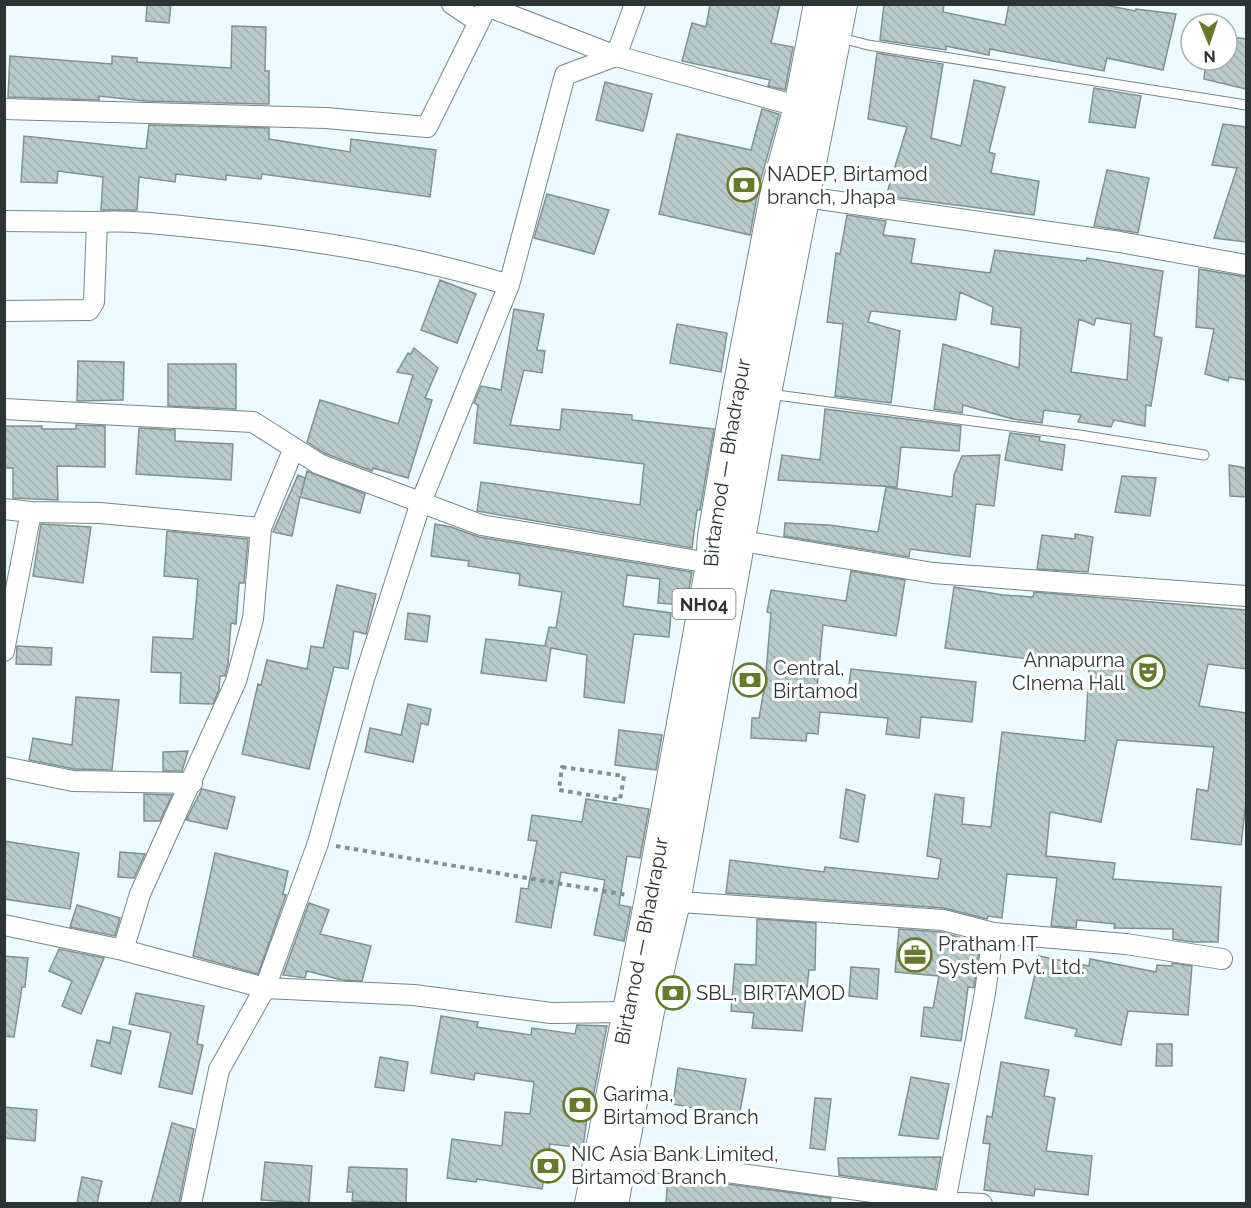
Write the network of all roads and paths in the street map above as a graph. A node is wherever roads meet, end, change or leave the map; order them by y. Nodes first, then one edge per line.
1 (452, 4) edge
2 (635, 4) edge
3 (819, 4) edge
4 (842, 4) edge
5 (479, 22) junction
6 (836, 37) junction
7 (616, 56) junction
8 (1246, 105) edge
9 (4, 109) edge
10 (811, 110) junction
11 (805, 197) junction
12 (4, 220) edge
13 (97, 222) junction
14 (1246, 265) edge
15 (509, 285) junction
16 (4, 311) edge
17 (766, 393) junction
18 (4, 409) edge
19 (294, 448) junction
20 (1204, 455) dead end
21 (421, 502) junction
22 (4, 509) edge
23 (31, 512) junction
24 (261, 528) junction
25 (725, 552) junction
26 (1246, 596) edge
27 (4, 651) edge
28 (4, 767) edge
29 (192, 783) junction
30 (620, 800) joint
31 (318, 843) junction
32 (663, 900) junction
33 (4, 926) edge
34 (993, 933) junction
35 (123, 950) junction
36 (1222, 959) dead end
37 (265, 988) junction
38 (628, 1012) junction
39 (610, 1156) junction
40 (945, 1202) junction
41 (191, 1203) edge
42 (590, 1203) edge
43 (613, 1203) edge
44 (982, 1203) edge

1 - 5 street
2 - 7 street
3 - 10 main road, Birtamod — Bhadrapur / NH04
4 - 6 main road, Birtamod — Bhadrapur / NH04
5 - 7 street
5 - 9 street
6 - 8 lane
6 - 10 main road, Birtamod — Bhadrapur / NH04
7 - 10 street
7 - 15 street
10 - 11 main road, Birtamod — Bhadrapur / NH04
10 - 25 main road, Birtamod — Bhadrapur / NH04
11 - 14 street
11 - 17 main road, Birtamod — Bhadrapur / NH04
12 - 13 street
13 - 15 street
13 - 16 street
15 - 21 street
17 - 20 lane
17 - 25 main road, Birtamod — Bhadrapur / NH04
18 - 19 street
19 - 21 street
19 - 24 street
21 - 25 street
21 - 31 street
22 - 23 street
23 - 24 street
23 - 27 street
24 - 29 street
25 - 26 street
25 - 32 main road, Birtamod — Bhadrapur / NH04
28 - 29 street
29 - 35 street
30 - 30 path
31 - 32 path
31 - 37 street
32 - 34 street
32 - 38 main road, Birtamod — Bhadrapur / NH04
32 - 39 main road, Birtamod — Bhadrapur / NH04
33 - 35 street
34 - 36 street
34 - 40 street
35 - 37 street
37 - 38 street
37 - 41 street
38 - 39 main road, Birtamod — Bhadrapur / NH04
39 - 40 street
39 - 42 main road, Birtamod — Bhadrapur / NH04
39 - 43 main road, Birtamod — Bhadrapur / NH04
40 - 44 street

